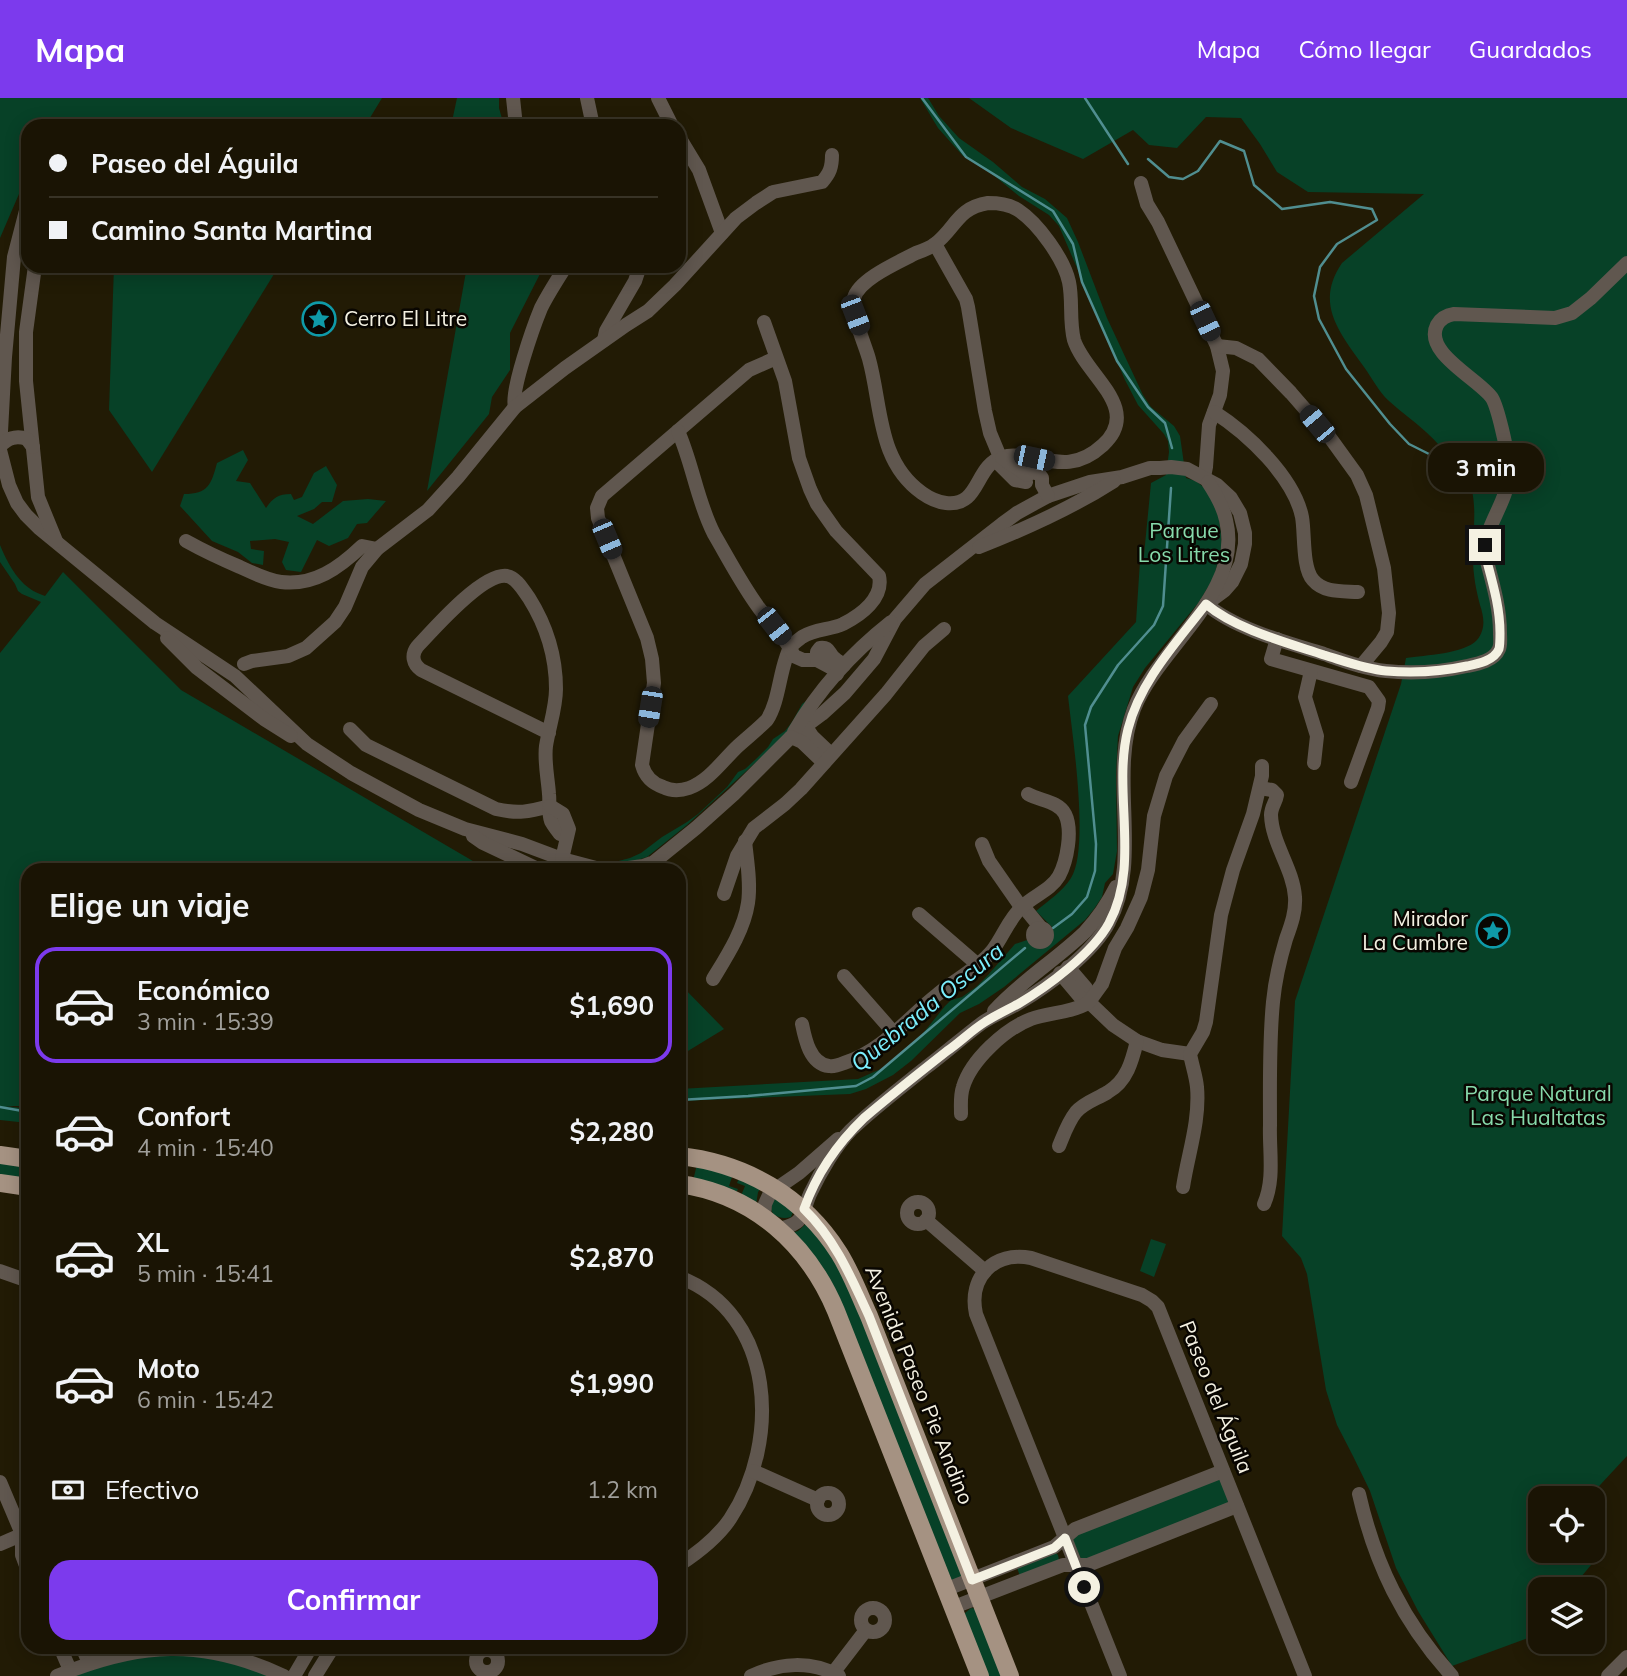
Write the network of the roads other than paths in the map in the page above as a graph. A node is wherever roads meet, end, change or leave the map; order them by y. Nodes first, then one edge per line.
1 (513, 98) edge
2 (587, 98) edge
3 (658, 98) edge
4 (515, 119) edge
5 (592, 119) edge
6 (668, 119) edge
7 (686, 149) edge
8 (832, 155) dead end
9 (1141, 183) dead end
10 (21, 232) edge
11 (722, 233) junction
12 (935, 244) junction
13 (1627, 263) edge
14 (34, 273) edge
15 (562, 273) edge
16 (638, 273) edge
17 (764, 322) dead end
18 (603, 342) junction
19 (1217, 346) junction
20 (776, 358) junction
21 (516, 407) junction
22 (1214, 412) junction
23 (678, 431) junction
24 (1, 446) edge
25 (33, 447) junction
26 (1000, 457) junction
27 (2, 470) edge
28 (1206, 479) junction
29 (4, 485) edge
30 (1092, 488) junction
31 (38, 497) junction
32 (1043, 499) junction
33 (17, 503) junction
34 (1005, 530) junction
35 (186, 541) dead end
36 (56, 542) junction
37 (377, 549) junction
38 (1358, 592) dead end
39 (1206, 604) junction
40 (944, 629) dead end
41 (1277, 639) junction
42 (873, 646) junction
43 (790, 647) junction
44 (186, 649) junction
45 (1361, 666) junction
46 (240, 670) junction
47 (841, 670) junction
48 (1311, 671) junction
49 (1211, 704) dead end
50 (817, 709) junction
51 (268, 714) junction
52 (806, 727) junction
53 (350, 729) dead end
54 (549, 733) junction
55 (791, 737) junction
56 (827, 758) junction
57 (1314, 763) dead end
58 (1262, 766) dead end
59 (1351, 782) dead end
60 (1259, 788) junction
61 (1028, 794) dead end
62 (550, 806) junction
63 (465, 829) junction
64 (745, 841) junction
65 (522, 844) junction
66 (982, 844) dead end
67 (516, 859) junction
68 (562, 859) junction
69 (525, 863) edge
70 (576, 863) edge
71 (653, 863) edge
72 (724, 894) dead end
73 (1021, 907) junction
74 (919, 914) dead end
75 (1091, 936) junction
76 (1055, 958) junction
77 (978, 965) junction
78 (1064, 970) junction
79 (844, 976) dead end
80 (713, 979) dead end
81 (1028, 979) junction
82 (1035, 993) junction
83 (1089, 1002) junction
84 (984, 1022) junction
85 (802, 1024) dead end
86 (894, 1033) junction
87 (1137, 1041) junction
88 (1190, 1054) junction
89 (961, 1114) dead end
90 (848, 1133) junction
91 (1059, 1146) dead end
92 (0, 1155) edge
93 (686, 1156) edge
94 (21, 1157) edge
95 (799, 1172) junction
96 (0, 1183) edge
97 (814, 1184) junction
98 (686, 1185) edge
99 (21, 1186) edge
100 (1183, 1187) dead end
101 (775, 1188) junction
102 (1264, 1204) dead end
103 (804, 1209) junction
104 (764, 1218) junction
105 (926, 1220) dead end
106 (779, 1229) junction
107 (0, 1271) edge
108 (985, 1271) junction
109 (21, 1278) edge
110 (686, 1280) edge
111 (753, 1471) junction
112 (1223, 1471) junction
113 (0, 1482) edge
114 (1359, 1494) dead end
115 (818, 1500) dead end
116 (1237, 1506) junction
117 (21, 1525) edge
118 (21, 1537) edge
119 (1065, 1538) junction
120 (0, 1544) edge
121 (686, 1560) edge
122 (1075, 1564) junction
123 (972, 1580) junction
124 (947, 1589) junction
125 (979, 1598) junction
126 (954, 1608) junction
127 (866, 1630) dead end
128 (61, 1654) edge
129 (85, 1654) edge
130 (127, 1654) edge
131 (217, 1654) edge
132 (307, 1654) edge
133 (329, 1654) edge
134 (1627, 1657) edge
135 (89, 1663) junction
136 (63, 1673) edge
137 (836, 1674) edge
138 (284, 1676) edge
139 (294, 1676) edge
140 (315, 1676) edge
141 (751, 1676) edge
142 (980, 1676) edge
143 (1010, 1676) edge
144 (1120, 1676) edge
145 (1305, 1676) edge
146 (1452, 1676) edge
147 (1608, 1676) edge

1 - 4 street
2 - 5 street
3 - 6 street
7 - 11 street
8 - 11 street
9 - 19 street
10 - 24 street
11 - 18 street
12 - 26 street
12 - 26 street
12 - 26 street
13 - 45 street
14 - 25 street
15 - 21 street
16 - 18 street
17 - 20 street
18 - 21 street
19 - 22 street
19 - 45 street
20 - 23 street
20 - 43 street
21 - 37 street
22 - 28 street
22 - 38 street
23 - 43 street
23 - 43 street
24 - 25 street
24 - 27 street
25 - 31 street
26 - 32 street
27 - 29 street
28 - 30 street
28 - 39 street
29 - 33 street
30 - 32 street
30 - 34 street
31 - 33 street
31 - 36 street
32 - 34 street
33 - 36 street
34 - 42 street
35 - 37 street
36 - 44 street
37 - 46 street
39 - 41 street
39 - 75 street
40 - 56 street
41 - 45 street
41 - 48 street
42 - 47 street
42 - 50 street
43 - 47 street
44 - 46 street
44 - 51 street
46 - 51 street
47 - 50 street
48 - 57 street
48 - 59 street
49 - 83 street
50 - 52 street
50 - 55 street
51 - 63 street
52 - 55 street
52 - 56 street
53 - 62 street
54 - 54 street
54 - 62 street
55 - 56 street
55 - 71 street
56 - 64 street
58 - 60 street
60 - 88 street
60 - 102 street
61 - 73 street
62 - 68 street
63 - 65 street
63 - 67 street
64 - 72 street
64 - 80 street
65 - 67 street
65 - 68 street
66 - 73 street
67 - 69 street
68 - 70 street
73 - 76 street
73 - 77 street
74 - 77 street
75 - 76 street
75 - 78 street
76 - 81 street
77 - 86 street
78 - 82 street
78 - 83 street
79 - 86 street
81 - 82 street
81 - 84 street
82 - 84 street
83 - 87 street
83 - 89 street
84 - 90 street
85 - 86 street
87 - 88 street
87 - 91 street
88 - 100 street
90 - 95 street
90 - 97 street
92 - 94 main road
93 - 101 main road, Avenida Paseo Pie Andino
95 - 97 street
95 - 101 street
96 - 99 main road
97 - 103 street
98 - 104 main road
101 - 103 main road, Avenida Paseo Pie Andino
101 - 104 street
103 - 106 street
103 - 123 main road, Avenida Paseo Pie Andino
104 - 106 main road
105 - 108 street
106 - 124 main road
107 - 109 street
108 - 112 street, Paseo del Águila
108 - 119 street
110 - 111 street
111 - 115 street
111 - 121 street
112 - 116 street, Paseo del Águila
112 - 119 street
113 - 117 street
114 - 146 street
116 - 122 street
116 - 145 street, Paseo del Águila
118 - 120 street
119 - 122 street
119 - 123 street
122 - 125 street
122 - 144 street
123 - 124 street
123 - 125 main road, Avenida Paseo Pie Andino
124 - 126 main road
125 - 126 street
125 - 143 main road, Avenida Paseo Pie Andino
126 - 142 main road
127 - 137 street
128 - 136 street
129 - 135 street
130 - 135 street
131 - 138 street
132 - 139 street
133 - 140 street
134 - 147 street
135 - 136 street
137 - 141 street

